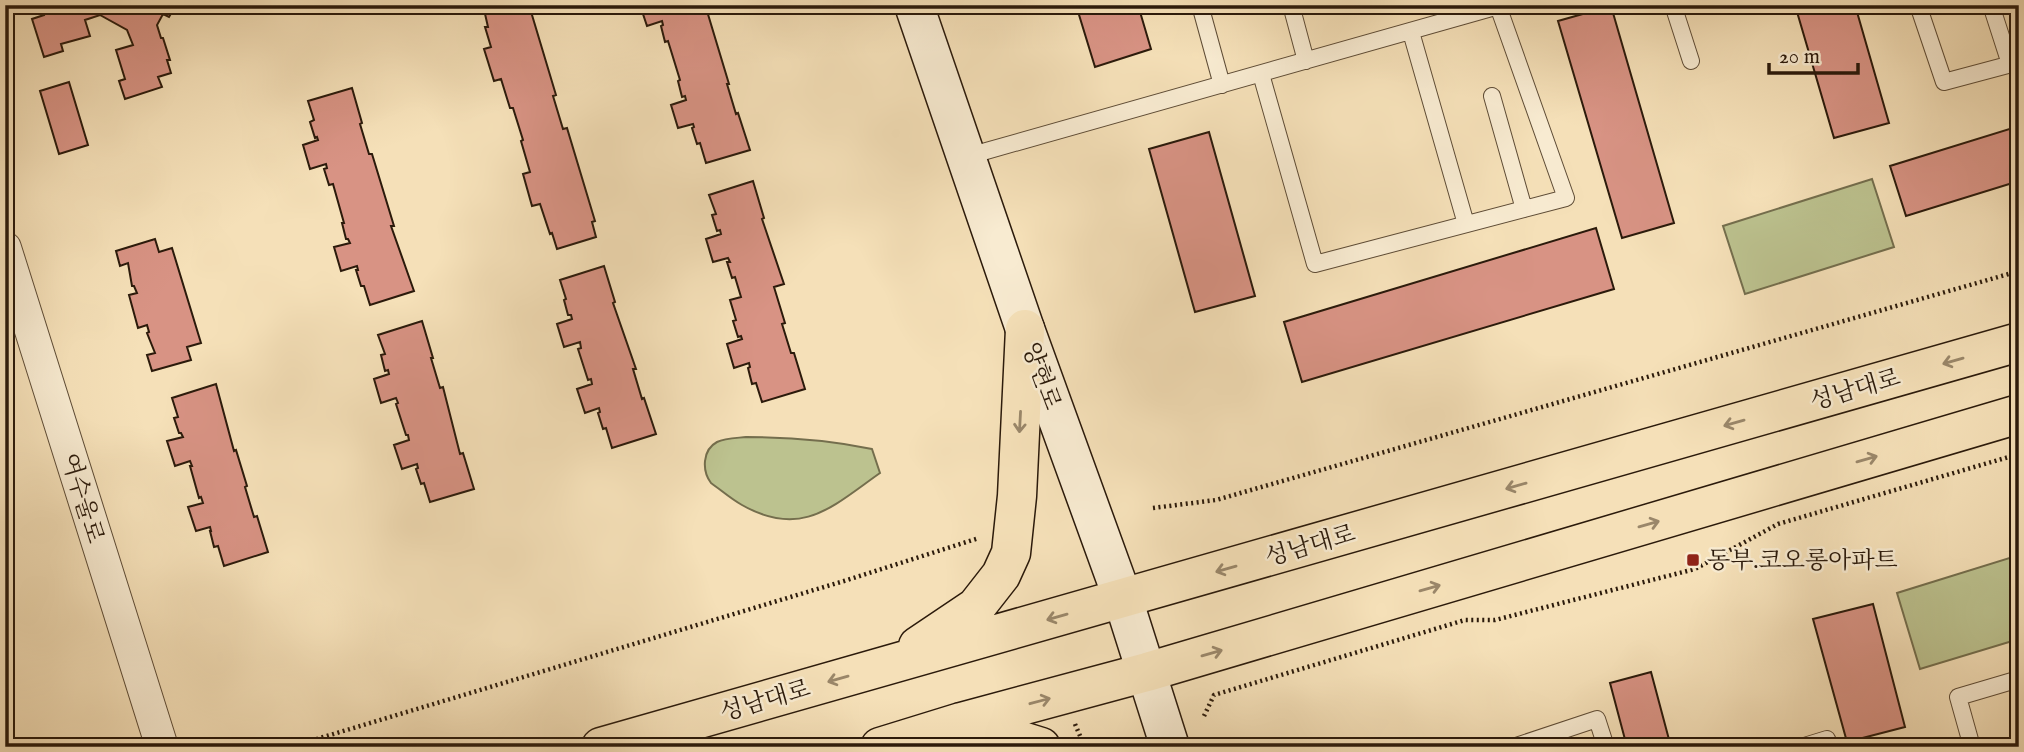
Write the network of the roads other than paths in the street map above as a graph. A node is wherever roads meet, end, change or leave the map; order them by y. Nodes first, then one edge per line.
1 (914, 5) edge
2 (1200, 5) edge
3 (1291, 5) edge
4 (1673, 5) edge
5 (1918, 5) edge
6 (1991, 5) edge
7 (1500, 6) edge
8 (1460, 11) edge
9 (1411, 32) junction
10 (1306, 61) junction
11 (1691, 61) dead end
12 (2014, 63) edge
13 (1261, 74) junction
14 (1222, 85) junction
15 (1492, 96) dead end
16 (965, 157) junction
17 (1524, 209) junction
18 (1466, 224) junction
19 (5, 248) edge
20 (1025, 329) junction
21 (2019, 342) edge
22 (2019, 414) edge
23 (1123, 599) junction
24 (892, 664) junction
25 (1147, 672) junction
26 (2019, 679) edge
27 (961, 722) junction
28 (162, 747) edge
29 (601, 747) edge
30 (880, 747) edge
31 (1041, 747) edge
32 (1170, 747) edge
33 (1513, 747) edge
34 (1606, 747) edge
35 (1801, 747) edge
36 (1830, 747) edge
37 (1972, 747) edge

1 - 16 main road, 양현로
2 - 14 lane
3 - 10 lane
4 - 11 lane
5 - 12 lane
6 - 12 lane
7 - 8 lane
7 - 17 lane
8 - 9 lane
9 - 10 lane
9 - 18 lane
10 - 13 lane
13 - 14 lane
13 - 18 lane
14 - 16 lane
15 - 17 lane
16 - 20 main road, 양현로
17 - 18 lane
19 - 28 street, 여수울로
20 - 23 main road, 양현로
20 -> 24 main road
21 -> 23 main road, 성남대로
25 -> 22 main road
23 -> 24 main road, 성남대로
23 - 25 main road, 양현로
24 -> 29 main road, 성남대로
27 -> 25 main road
25 - 32 main road, 양현로
26 - 37 lane
27 - 30 main road
27 - 31 main road
33 - 34 lane
35 - 36 lane

